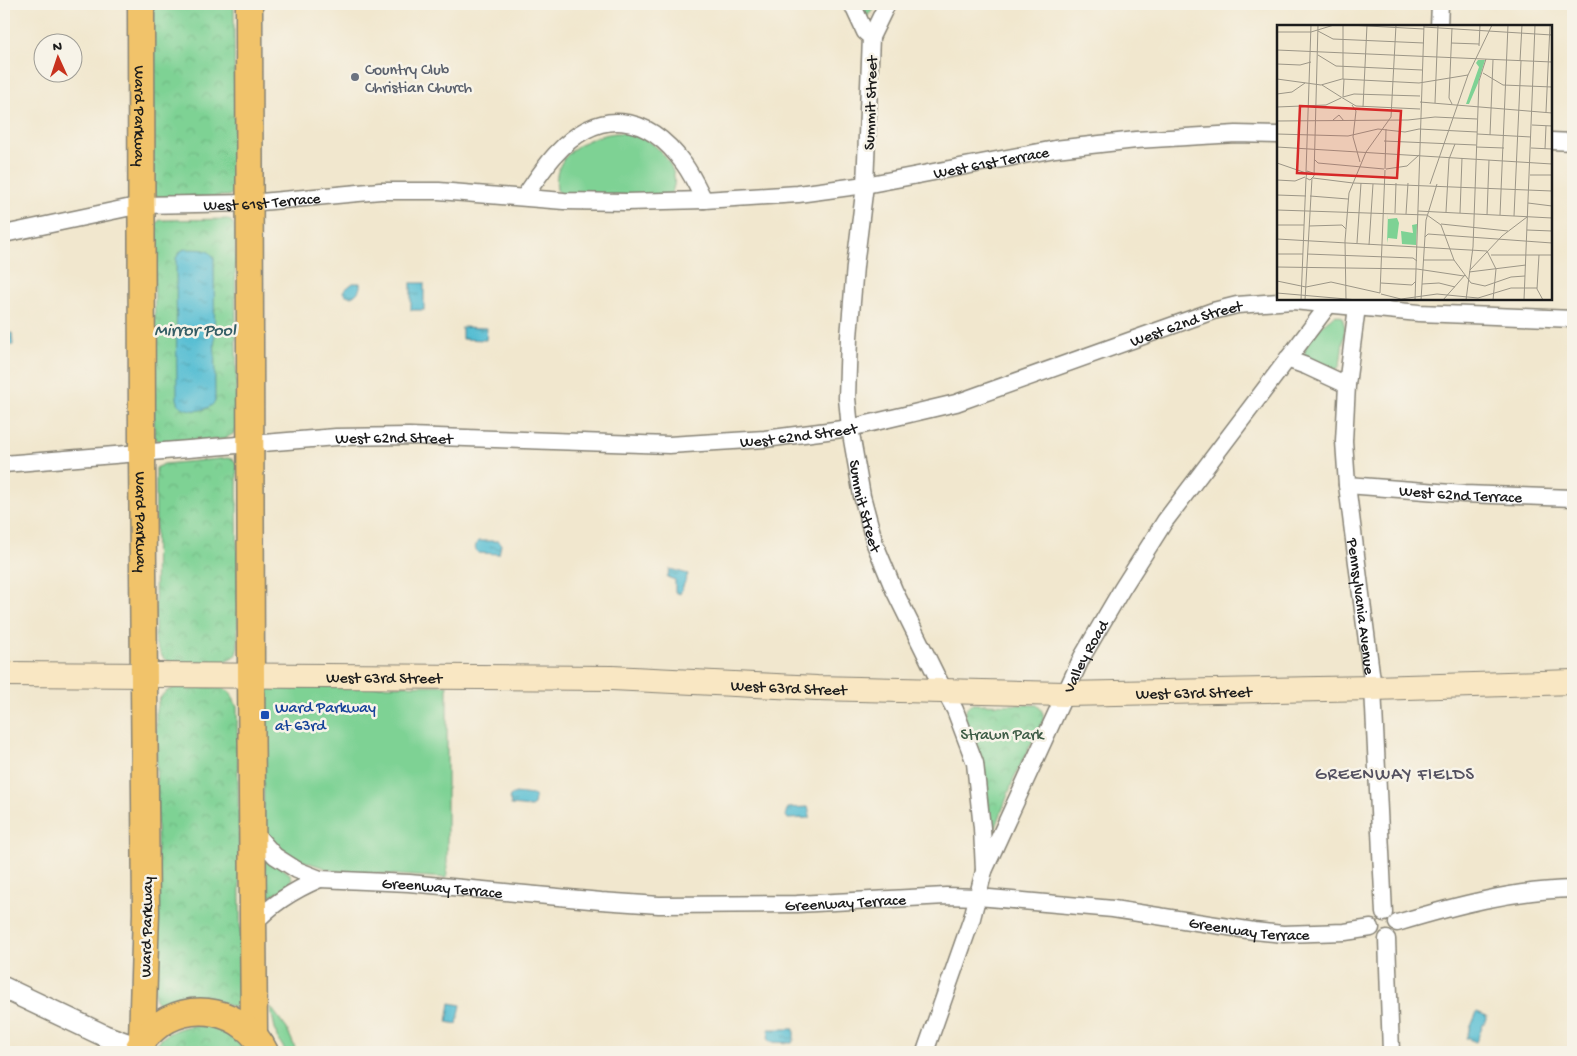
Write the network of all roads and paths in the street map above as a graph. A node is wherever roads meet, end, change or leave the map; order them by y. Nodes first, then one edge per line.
1 (140, 4) edge
2 (249, 4) edge
3 (852, 4) edge
4 (887, 4) edge
5 (1440, 4) edge
6 (1439, 25) edge
7 (871, 37) junction
8 (1277, 135) edge
9 (1552, 141) edge
10 (1573, 142) edge
11 (865, 185) junction
12 (524, 197) junction
13 (704, 200) junction
14 (250, 203) junction
15 (141, 205) junction
16 (4, 234) edge
17 (1331, 302) edge
18 (1358, 303) edge
19 (1573, 319) edge
20 (1287, 359) junction
21 (1347, 385) junction
22 (850, 428) junction
23 (251, 444) junction
24 (142, 453) junction
25 (4, 464) edge
26 (1347, 485) junction
27 (1573, 498) edge
28 (4, 674) edge
29 (144, 675) junction
30 (251, 676) junction
31 (1573, 682) edge
32 (1373, 688) junction
33 (946, 692) junction
34 (1065, 694) junction
35 (252, 830) junction
36 (984, 872) junction
37 (320, 879) junction
38 (1573, 890) edge
39 (978, 897) junction
40 (1384, 913) junction
41 (1397, 923) junction
42 (254, 924) junction
43 (1371, 928) junction
44 (1387, 940) junction
45 (4, 988) edge
46 (259, 1044) edge
47 (139, 1046) edge
48 (925, 1052) edge
49 (1391, 1052) edge

1 - 15 main road, Ward Parkway
2 - 14 main road
3 - 7 street, Summit Street
4 - 7 street
5 - 6 street
7 - 11 street, Summit Street
8 - 11 street, West 61st Terrace
9 - 10 street
11 - 13 street, West 61st Terrace
11 - 22 street, Summit Street
12 - 13 street, West 61st Terrace
12 - 13 street
12 - 14 street, West 61st Terrace
14 - 15 street, West 61st Terrace
14 - 23 main road
15 - 16 street, West 61st Terrace
15 - 24 main road, Ward Parkway
17 - 18 street, West 62nd Street
17 - 20 street, Valley Road
17 - 22 street, West 62nd Street
18 - 19 street, West 62nd Street
18 - 21 street, Pennsylvania Avenue
20 - 21 street
20 - 34 street, Valley Road
21 - 26 street, Pennsylvania Avenue
22 - 23 street, West 62nd Street
22 - 33 street, Summit Street
23 - 24 street, West 62nd Street
23 - 30 main road
24 - 25 street, West 62nd Street
24 - 29 main road, Ward Parkway
26 - 27 street, West 62nd Terrace
26 - 32 street, Pennsylvania Avenue
28 - 29 main road, West 63rd Street
29 - 30 main road, West 63rd Street
29 - 47 main road, Ward Parkway
30 - 33 main road, West 63rd Street
30 - 35 main road
31 - 32 main road, West 63rd Street
32 - 34 main road, West 63rd Street
32 - 40 street, Pennsylvania Avenue
33 - 34 main road, West 63rd Street
33 - 36 street, Summit Street
34 - 36 street, Valley Road
35 - 37 street, Greenway Terrace
35 - 42 main road
36 - 39 street, Valley Road
37 - 39 street, Greenway Terrace
37 - 42 street, Greenway Terrace
38 - 41 street
39 - 43 street, Greenway Terrace
39 - 48 street, Valley Road
40 - 41 street
40 - 43 street
41 - 44 street
42 - 46 main road
43 - 44 street
44 - 49 street
45 - 47 street
46 - 47 main road

